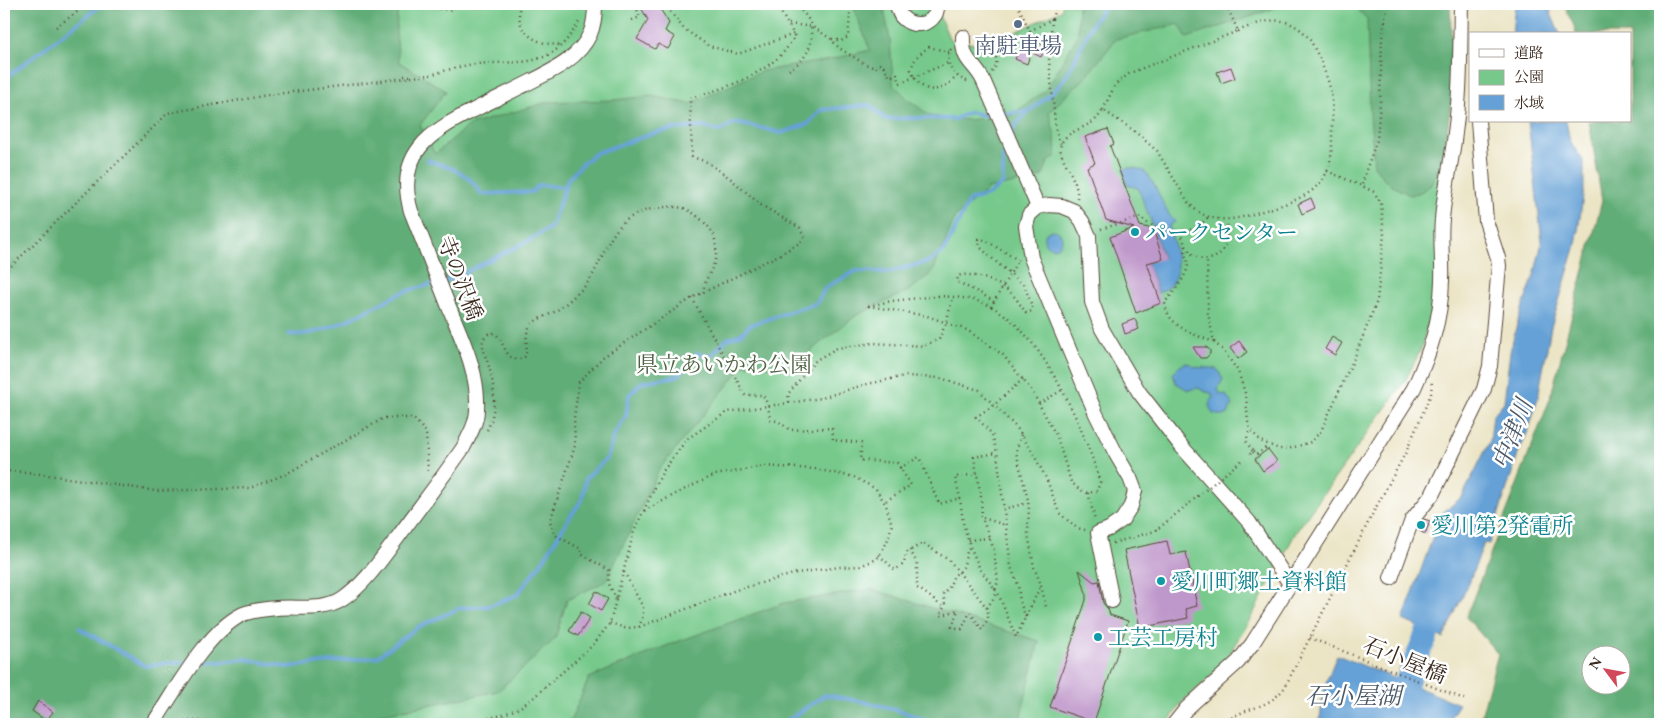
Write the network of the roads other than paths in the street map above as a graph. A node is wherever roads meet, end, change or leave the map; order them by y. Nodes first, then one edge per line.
1 (595, 4) edge
2 (898, 4) edge
3 (938, 4) edge
4 (1461, 4) edge
5 (1461, 31) junction
6 (964, 37) dead end
7 (1469, 42) edge
8 (1478, 122) edge
9 (1038, 207) junction
10 (1390, 578) dead end
11 (1290, 584) junction
12 (1112, 601) dead end
13 (153, 724) edge
14 (1174, 724) edge

1 - 13 lane, 寺の沢橋
2 - 3 lane
4 - 5 lane
5 - 7 lane
5 - 11 lane
6 - 9 lane
8 - 10 lane
9 - 11 lane
9 - 12 lane
11 - 14 lane

